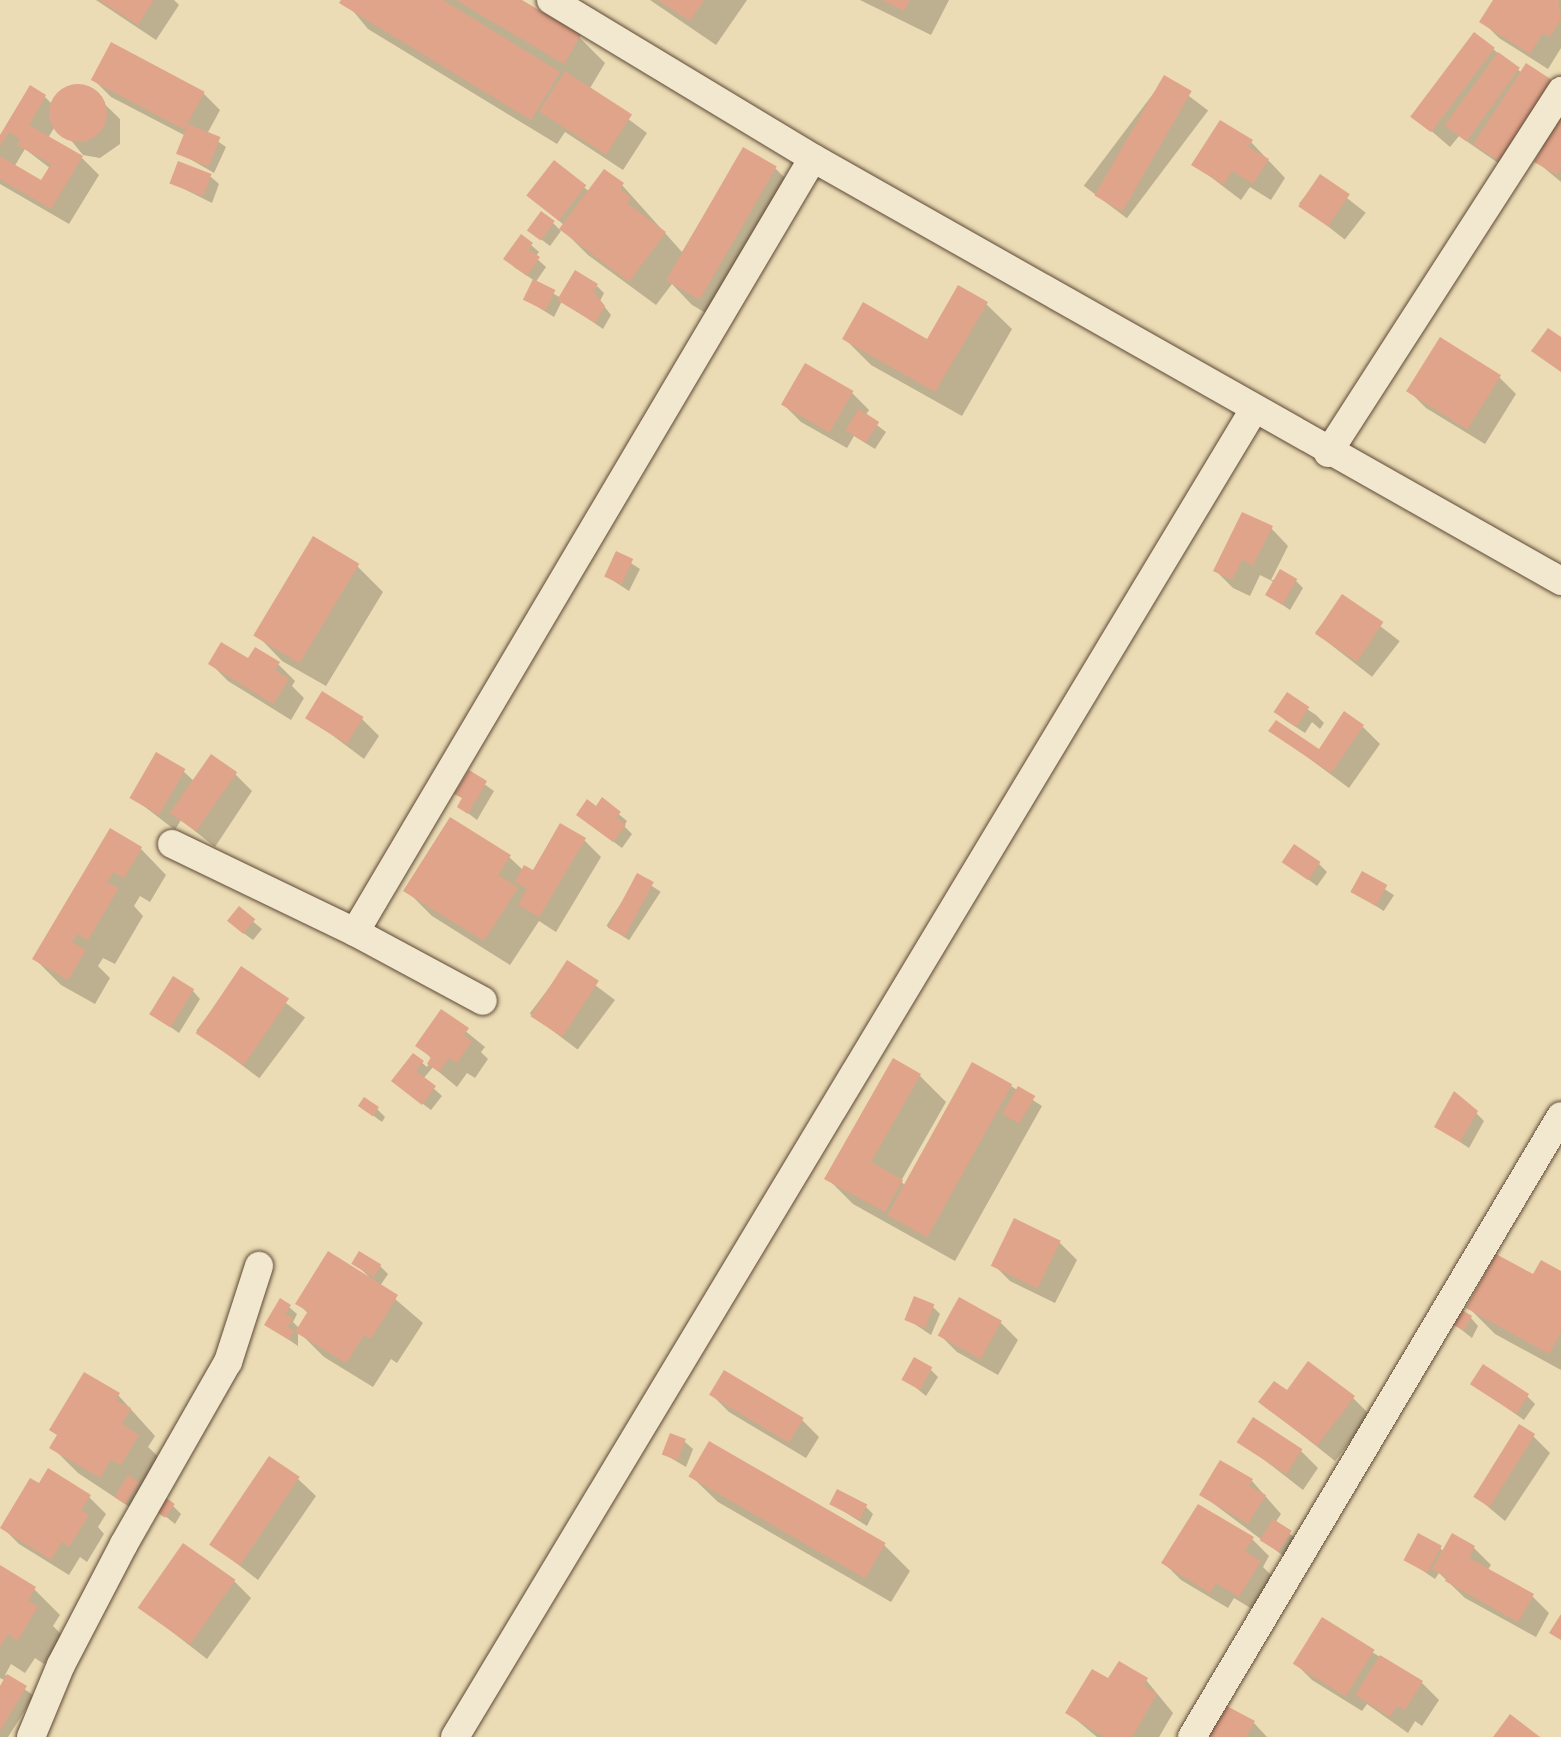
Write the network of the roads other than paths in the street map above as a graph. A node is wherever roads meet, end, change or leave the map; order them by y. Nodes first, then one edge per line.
1 (551, 0) edge
2 (1561, 91) edge
3 (813, 158) junction
4 (1253, 411) junction
5 (1328, 453) junction
6 (1561, 581) edge
7 (172, 844) dead end
8 (355, 932) junction
9 (482, 1002) dead end
10 (1561, 1116) edge
11 (260, 1266) dead end
12 (31, 1737) edge
13 (456, 1737) edge
14 (1192, 1737) edge

1 - 3 street
2 - 5 street
3 - 4 street
3 - 8 street
4 - 5 street
4 - 13 street
5 - 6 street
7 - 8 street
8 - 9 street
10 - 14 street
11 - 12 street

